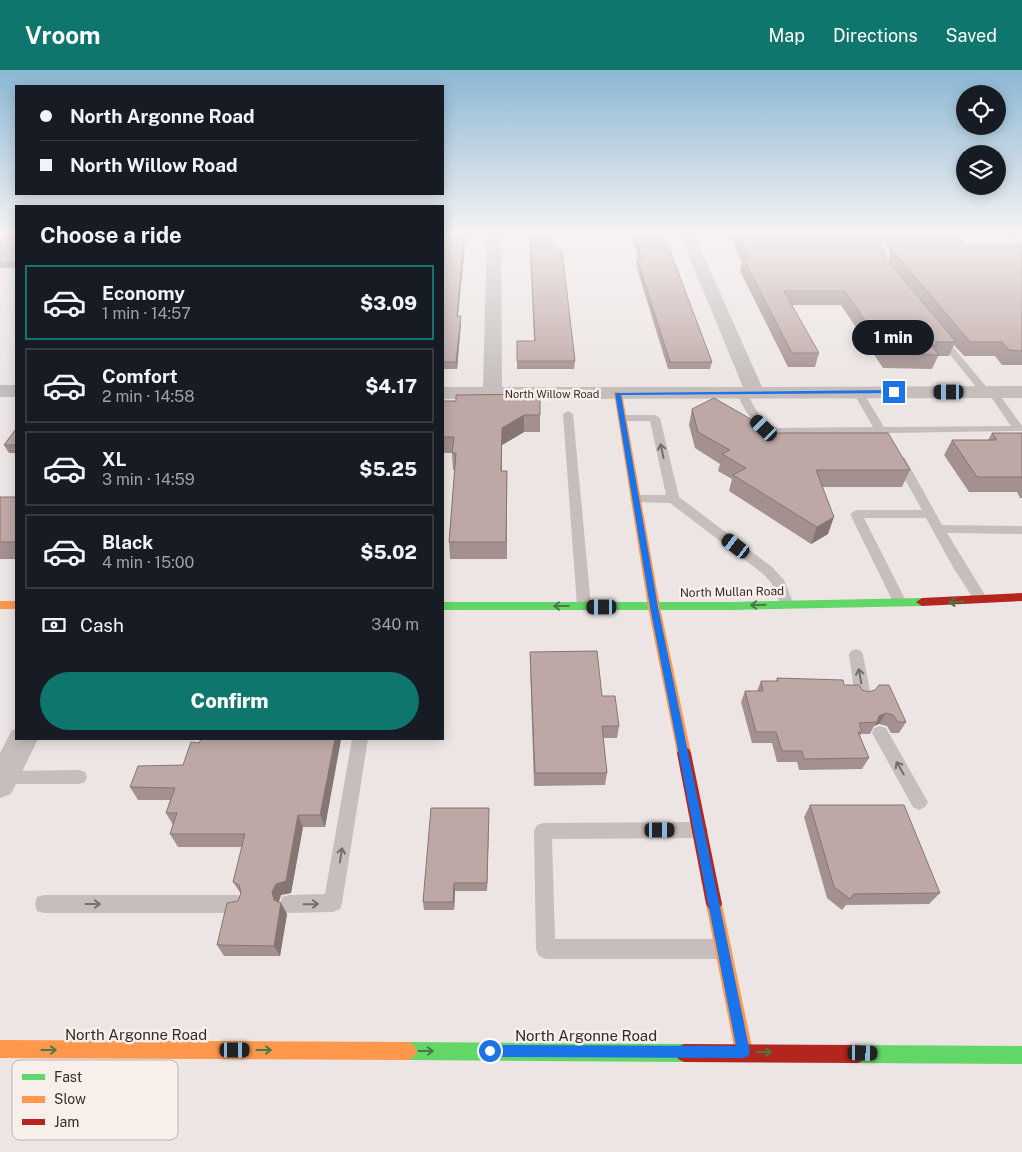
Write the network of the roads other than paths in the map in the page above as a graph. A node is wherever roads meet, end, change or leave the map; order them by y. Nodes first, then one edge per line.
1 (493, 282) edge
2 (706, 282) edge
3 (936, 331) edge
4 (0, 391) edge
5 (15, 391) edge
6 (748, 392) junction
7 (858, 392) junction
8 (989, 392) junction
9 (1022, 392) edge
10 (444, 393) edge
11 (618, 393) junction
12 (492, 394) junction
13 (568, 414) dead end
14 (622, 418) junction
15 (880, 430) junction
16 (636, 499) junction
17 (673, 499) junction
18 (930, 514) junction
19 (938, 529) junction
20 (1022, 530) edge
21 (1022, 597) edge
22 (981, 600) junction
23 (900, 603) junction
24 (0, 605) edge
25 (15, 605) edge
26 (787, 605) junction
27 (444, 606) edge
28 (584, 606) junction
29 (654, 607) junction
30 (856, 656) dead end
31 (863, 696) edge
32 (880, 733) edge
33 (23, 740) edge
34 (360, 740) edge
35 (79, 777) dead end
36 (2, 781) edge
37 (920, 802) dead end
38 (699, 830) junction
39 (44, 904) dead end
40 (237, 904) edge
41 (289, 904) dead end
42 (723, 949) junction
43 (0, 1049) edge
44 (744, 1052) junction
45 (1022, 1055) edge

1 - 12 street
2 - 6 street
3 - 8 lane
4 - 5 street
6 - 7 street, North Willow Road
6 - 11 street, North Willow Road
6 - 15 lane
7 - 8 street, North Willow Road
7 - 15 lane
8 - 9 street, North Willow Road
8 - 15 lane
10 - 12 street, North Willow Road
11 - 12 street, North Willow Road
11 - 14 main road
13 - 28 lane
14 - 16 main road
17 -> 14 lane
15 - 18 lane
16 - 17 lane
16 - 29 main road
17 - 26 lane
18 - 19 lane
18 - 23 lane
19 - 20 lane
19 - 22 lane
21 - 22 main road, North Mullan Road
22 -> 23 main road, North Mullan Road
23 - 26 main road, North Mullan Road
24 - 25 main road
26 -> 29 main road, North Mullan Road
28 -> 27 main road, North Mullan Road
28 - 29 main road, North Mullan Road
29 - 38 main road
31 -> 30 lane
37 -> 32 lane
33 - 36 street
41 -> 34 lane
35 - 36 lane
38 - 42 main road
38 - 42 lane
39 -> 40 lane
42 - 44 main road
43 -> 44 main road, North Argonne Road
44 -> 45 main road, North Argonne Road

